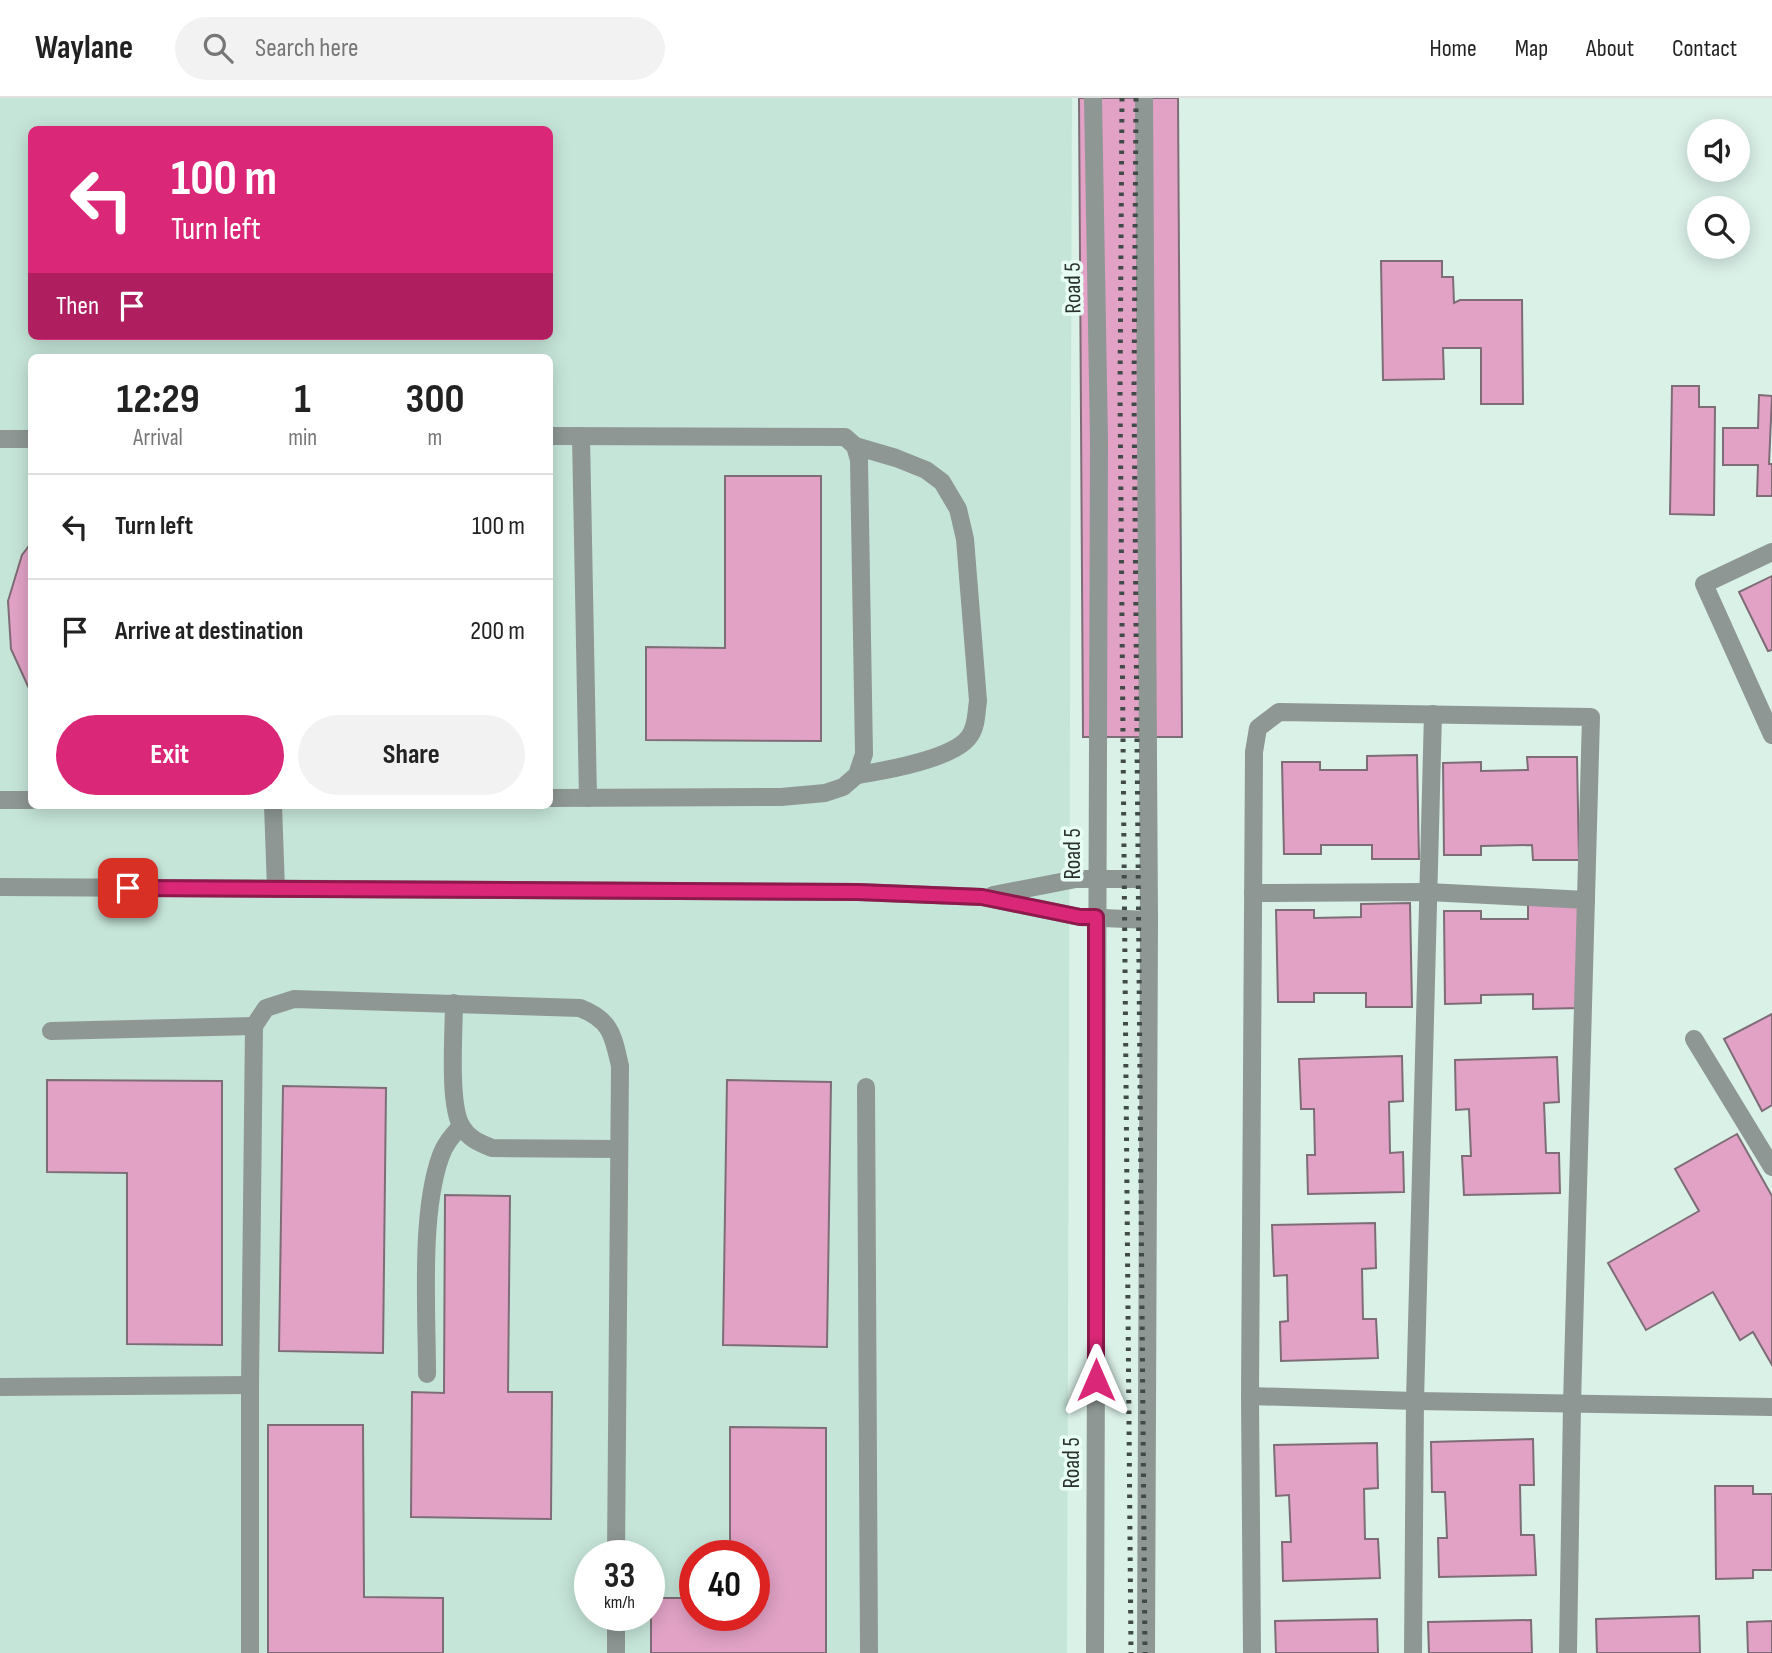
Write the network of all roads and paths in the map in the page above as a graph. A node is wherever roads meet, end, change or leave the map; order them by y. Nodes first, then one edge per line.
1 (1093, 98) edge
2 (1144, 98) edge
3 (553, 436) edge
4 (581, 436) junction
5 (0, 439) edge
6 (28, 439) edge
7 (855, 446) junction
8 (1772, 552) edge
9 (1433, 714) junction
10 (1772, 735) edge
11 (857, 775) junction
12 (553, 798) edge
13 (588, 798) junction
14 (0, 800) edge
15 (28, 800) edge
16 (274, 809) edge
17 (1096, 878) junction
18 (1148, 880) junction
19 (0, 887) edge
20 (276, 889) junction
21 (1429, 892) junction
22 (1253, 893) junction
23 (982, 897) junction
24 (1586, 900) junction
25 (1096, 917) junction
26 (1149, 920) junction
27 (454, 1003) junction
28 (254, 1026) junction
29 (51, 1031) dead end
30 (1694, 1039) dead end
31 (866, 1087) dead end
32 (461, 1126) junction
33 (619, 1149) junction
34 (1772, 1167) edge
35 (427, 1374) dead end
36 (250, 1385) junction
37 (0, 1387) edge
38 (1250, 1396) junction
39 (1415, 1401) junction
40 (1572, 1404) junction
41 (1772, 1407) edge
42 (616, 1540) edge
43 (616, 1631) edge
44 (250, 1653) edge
45 (615, 1653) edge
46 (869, 1653) edge
47 (1095, 1653) edge
48 (1146, 1653) edge
49 (1252, 1653) edge
50 (1413, 1653) edge
51 (1568, 1653) edge

1 - 17 street, Road 5
2 - 18 street
3 - 4 street
4 - 7 street
4 - 13 street
5 - 6 street
7 - 11 street
7 - 11 street
8 - 10 street
9 - 21 street
9 - 22 street
9 - 24 street
11 - 13 street
12 - 13 street
14 - 15 street
16 - 20 street
17 - 18 street
17 - 23 street
17 - 25 street, Road 5
18 - 26 street
19 - 20 street
20 - 23 street
21 - 22 street
21 - 24 street
21 - 39 street
22 - 38 street
23 - 25 street
24 - 40 street
25 - 26 street
25 - 47 street, Road 5
26 - 48 street
27 - 28 street
27 - 32 street
27 - 33 street
28 - 29 street
28 - 36 street
30 - 34 street
31 - 46 street
32 - 33 street
32 - 35 street
33 - 42 street
36 - 37 street
36 - 44 street
38 - 39 street
38 - 49 street
39 - 40 street
39 - 50 street
40 - 41 street
40 - 51 street
43 - 45 street

